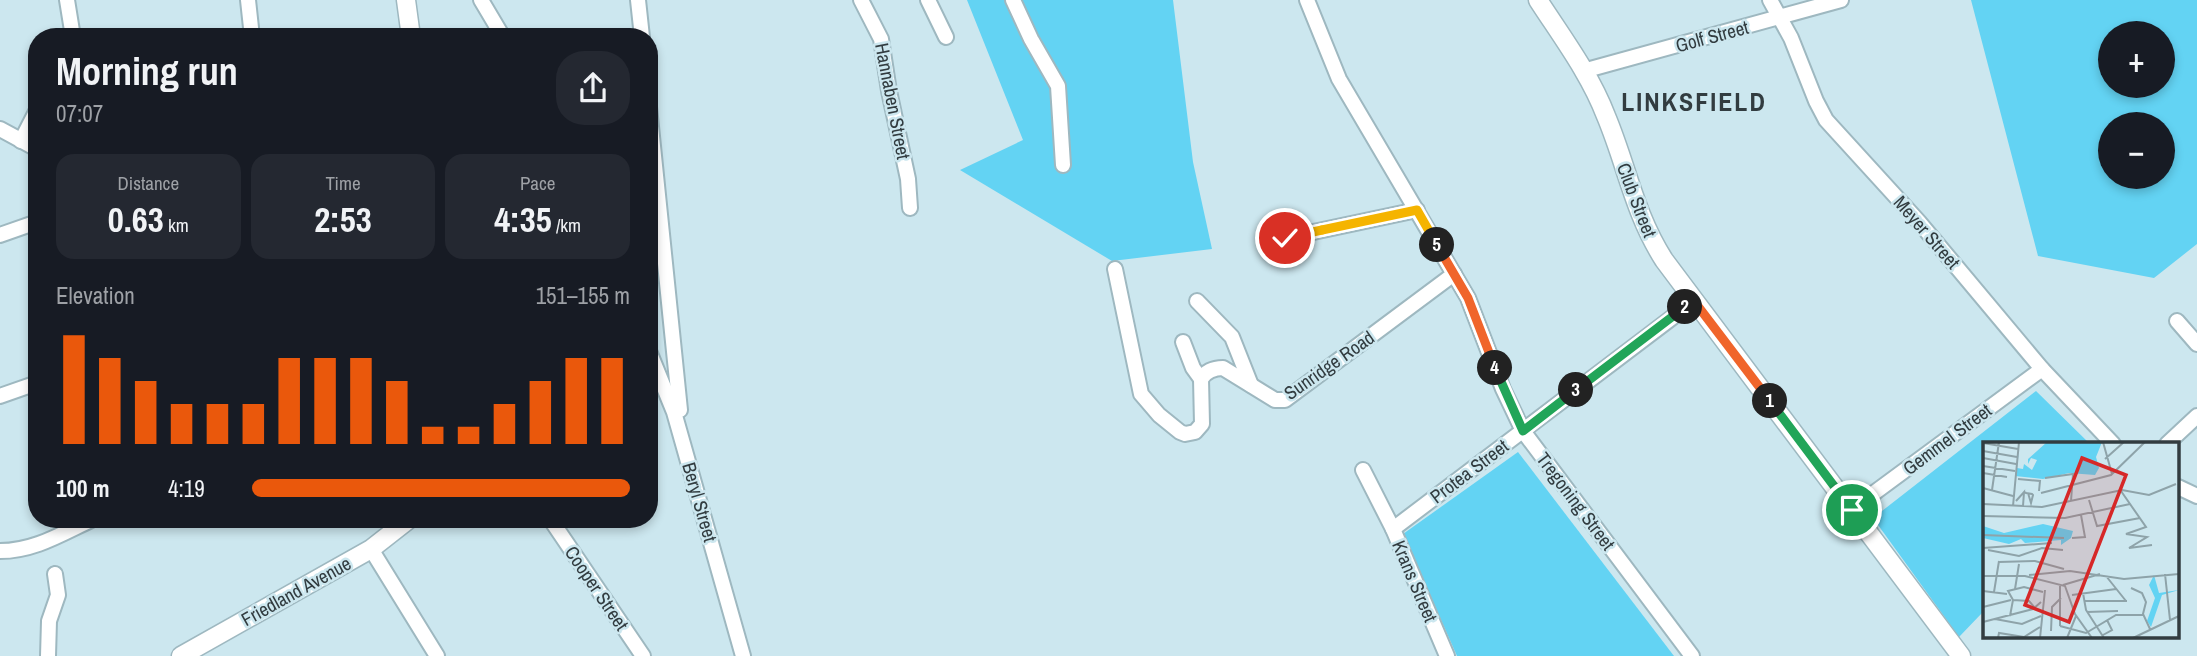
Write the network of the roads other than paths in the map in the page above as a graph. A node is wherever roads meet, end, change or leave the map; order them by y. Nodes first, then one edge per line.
1 (67, 0) edge
2 (248, 0) edge
3 (407, 0) edge
4 (481, 0) edge
5 (638, 0) edge
6 (860, 0) edge
7 (928, 0) edge
8 (1013, 0) edge
9 (1307, 0) edge
10 (1538, 0) edge
11 (1770, 0) edge
12 (1841, 0) edge
13 (1781, 18) junction
14 (72, 28) edge
15 (251, 28) edge
16 (410, 28) edge
17 (498, 28) edge
18 (641, 28) edge
19 (946, 37) dead end
20 (1583, 71) junction
21 (0, 129) edge
22 (28, 129) edge
23 (22, 141) junction
24 (28, 144) edge
25 (1063, 164) dead end
26 (658, 205) edge
27 (910, 208) dead end
28 (1417, 210) junction
29 (28, 225) edge
30 (0, 234) edge
31 (1285, 238) dead end
32 (1115, 269) dead end
33 (1454, 274) junction
34 (1694, 301) junction
35 (1197, 302) dead end
36 (2177, 321) dead end
37 (1183, 342) dead end
38 (2197, 344) edge
39 (2042, 369) junction
40 (658, 370) edge
41 (1201, 379) junction
42 (1251, 385) junction
43 (28, 386) edge
44 (0, 396) edge
45 (677, 411) junction
46 (2197, 415) edge
47 (1523, 431) junction
48 (2111, 442) edge
49 (2169, 442) edge
50 (1363, 470) dead end
51 (2180, 488) edge
52 (2197, 496) edge
53 (1852, 510) junction
54 (1412, 514) joint
55 (74, 528) edge
56 (399, 528) edge
57 (556, 528) edge
58 (1393, 529) junction
59 (371, 549) junction
60 (0, 551) edge
61 (55, 574) dead end
62 (48, 656) edge
63 (181, 656) edge
64 (437, 656) edge
65 (643, 656) edge
66 (743, 656) edge
67 (1447, 656) edge
68 (1692, 656) edge
69 (1961, 656) edge

1 - 14 street
2 - 15 street
3 - 16 main road
4 - 17 street
5 - 18 street
6 - 27 street, Hannaben Street
7 - 19 street
8 - 25 street
9 - 28 street, Tregoning Street
10 - 20 main road, Club Street
11 - 13 street, Meyer Street
12 - 13 street, Golf Street
13 - 20 street, Golf Street
13 - 39 street, Meyer Street
20 - 34 main road, Club Street
21 - 23 street
22 - 23 street
23 - 24 street
26 - 45 street
28 - 31 street
28 - 33 street, Tregoning Street
29 - 30 street
32 - 41 street
33 - 42 street, Sunridge Road
33 - 47 street, Tregoning Street
34 - 47 street, Protea Street
34 - 53 main road, Club Street
35 - 42 street
36 - 38 street
37 - 41 street
39 - 48 street, Meyer Street
39 - 53 street, Gemmel Street
40 - 45 street, Beryl Street
41 - 42 street, Sunridge Road
43 - 44 street
45 - 66 street, Beryl Street
46 - 49 street
47 - 54 street, Protea Street
47 - 68 street, Tregoning Street
50 - 58 street
51 - 52 street
53 - 69 main road, Club Street
54 - 58 street, Krans Street
55 - 60 street
56 - 59 main road, Friedland Avenue
57 - 65 street, Cooper Street
58 - 67 street, Krans Street
59 - 63 main road, Friedland Avenue
59 - 64 street
61 - 62 street

